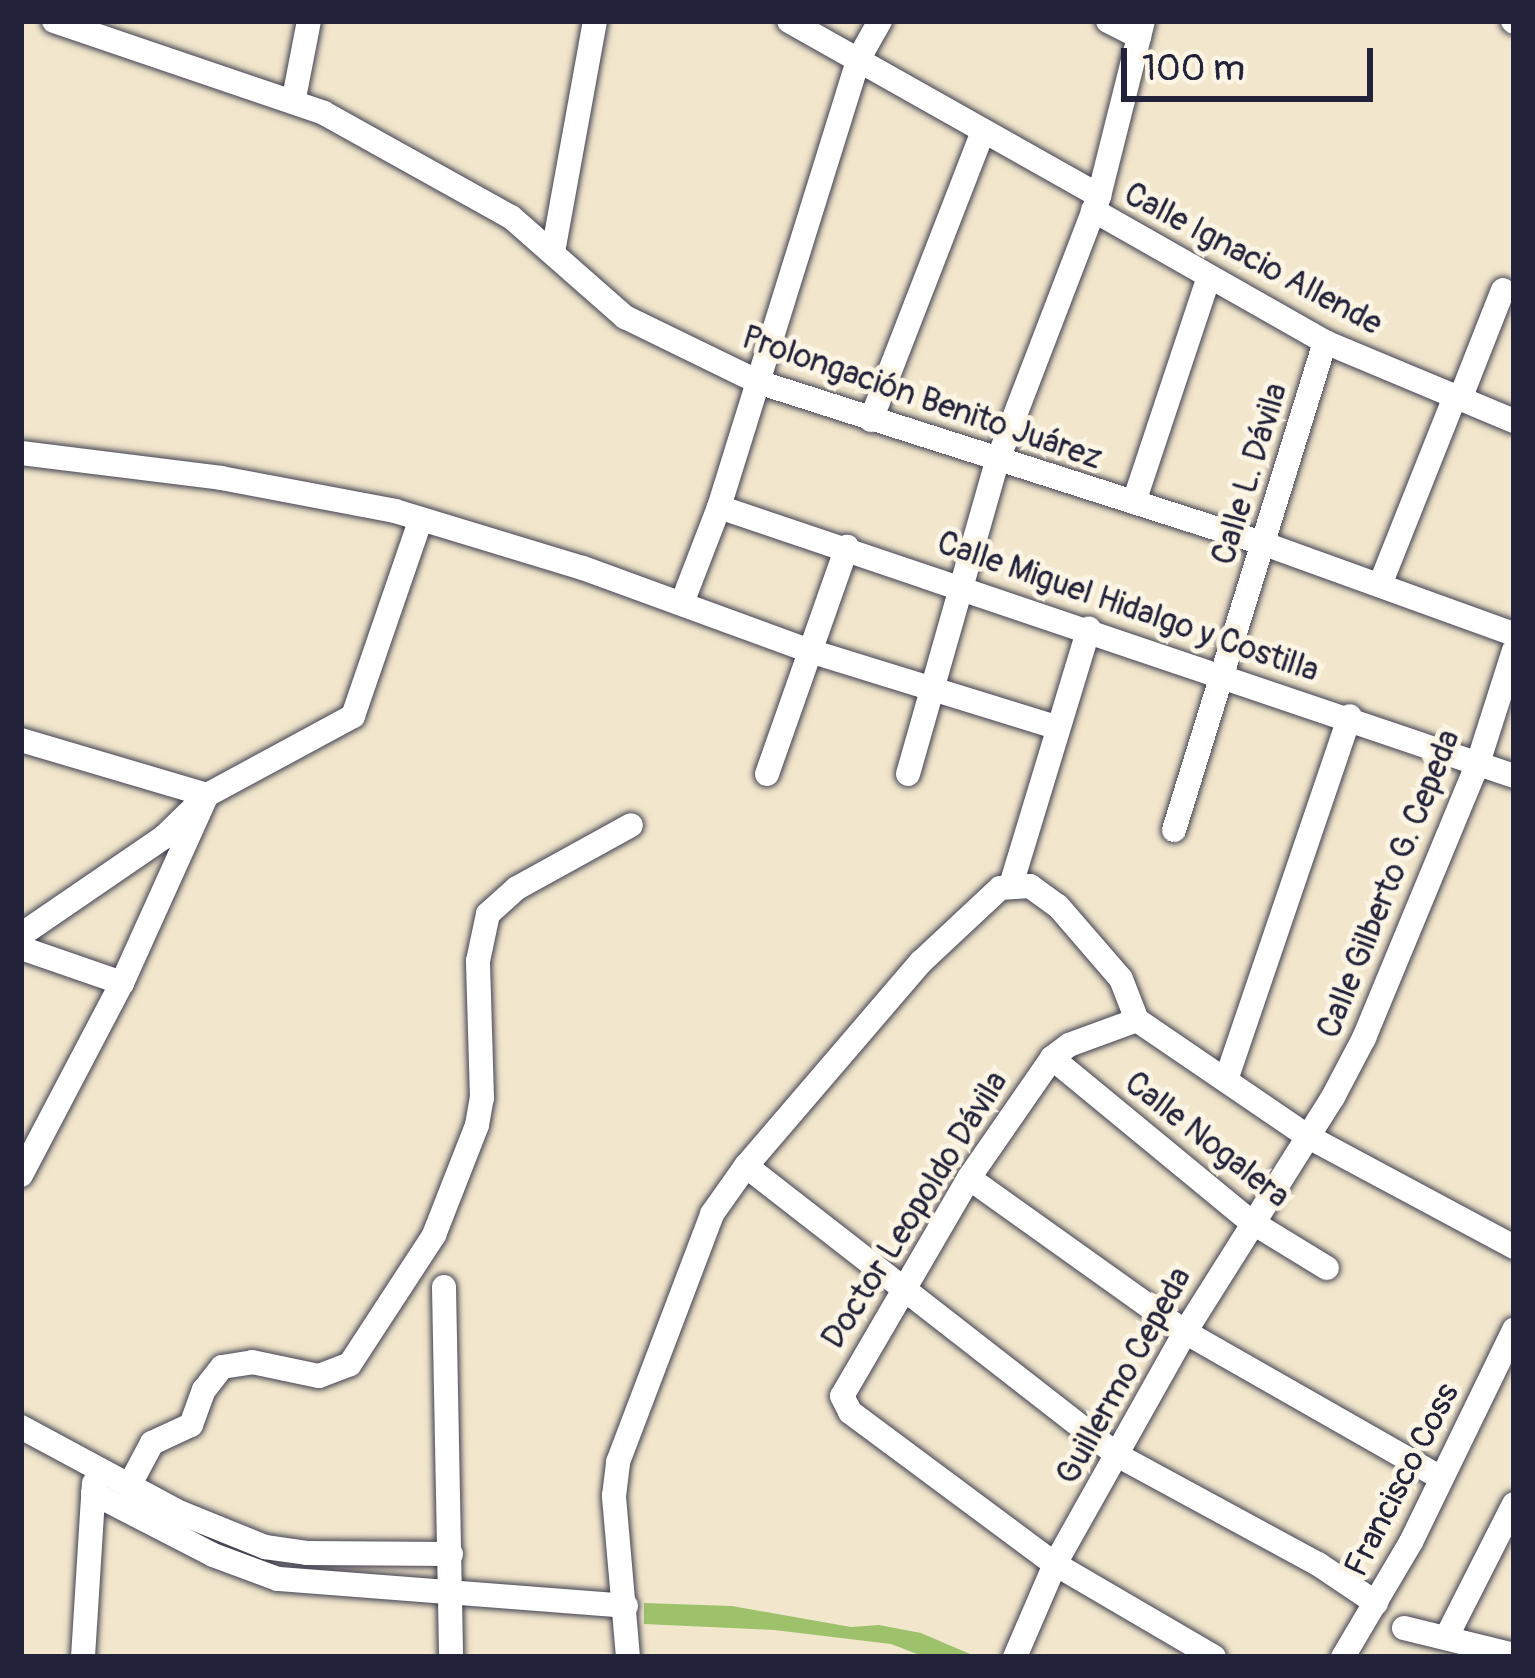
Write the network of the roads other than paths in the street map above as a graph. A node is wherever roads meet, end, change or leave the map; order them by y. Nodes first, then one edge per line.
1 (54, 21) edge
2 (309, 21) edge
3 (596, 21) edge
4 (789, 21) edge
5 (880, 21) edge
6 (1108, 21) edge
7 (1141, 29) edge
8 (858, 60) junction
9 (294, 98) junction
10 (983, 131) junction
11 (1096, 203) junction
12 (553, 252) junction
13 (1208, 279) junction
14 (1503, 290) dead end
15 (1325, 343) junction
16 (758, 382) junction
17 (1458, 398) junction
18 (871, 420) junction
19 (1514, 421) edge
20 (21, 453) edge
21 (997, 462) junction
22 (1134, 502) junction
23 (718, 507) junction
24 (421, 519) junction
25 (1262, 543) junction
26 (847, 547) junction
27 (1380, 585) junction
28 (964, 586) junction
29 (682, 603) junction
30 (1089, 628) junction
31 (1514, 634) edge
32 (1514, 650) edge
33 (810, 651) junction
34 (1226, 674) junction
35 (931, 686) junction
36 (1350, 716) junction
37 (1056, 727) junction
38 (21, 740) edge
39 (1479, 760) junction
40 (766, 774) dead end
41 (908, 774) dead end
42 (1514, 776) edge
43 (207, 795) junction
44 (631, 824) dead end
45 (1174, 830) dead end
46 (1010, 885) junction
47 (21, 934) edge
48 (21, 948) edge
49 (122, 983) junction
50 (1137, 1020) junction
51 (1052, 1058) junction
52 (1227, 1077) junction
53 (1307, 1136) junction
54 (746, 1166) junction
55 (21, 1174) edge
56 (969, 1178) junction
57 (1250, 1221) junction
58 (1514, 1246) edge
59 (1327, 1268) dead end
60 (444, 1287) dead end
61 (903, 1288) junction
62 (1514, 1330) edge
63 (1185, 1332) junction
64 (21, 1427) edge
65 (1117, 1455) junction
66 (1441, 1478) junction
67 (94, 1481) junction
68 (129, 1486) junction
69 (1514, 1504) edge
70 (1504, 1538) edge
71 (451, 1554) junction
72 (1055, 1564) junction
73 (451, 1594) junction
74 (1376, 1603) junction
75 (626, 1606) junction
76 (1404, 1628) dead end
77 (1446, 1638) junction
78 (1514, 1655) edge
79 (83, 1657) edge
80 (451, 1657) edge
81 (628, 1657) edge
82 (1015, 1657) edge
83 (1214, 1657) edge
84 (1343, 1657) edge

1 - 9 street, Prolongación Benito Juárez
2 - 9 street
3 - 12 street
4 - 8 street, Calle Ignacio Allende
5 - 8 street
6 - 7 street
7 - 11 street
8 - 10 street, Calle Ignacio Allende
8 - 16 street
9 - 12 street, Prolongación Benito Juárez
10 - 11 street, Calle Ignacio Allende
10 - 18 street
11 - 13 street, Calle Ignacio Allende
11 - 21 street
12 - 16 street, Prolongación Benito Juárez
13 - 15 street, Calle Ignacio Allende
13 - 22 street
14 - 17 street
15 - 17 street, Calle Ignacio Allende
15 - 25 street, Calle L. Dávila
16 - 18 street, Prolongación Benito Juárez
16 - 23 street
17 - 19 street, Calle Ignacio Allende
17 - 27 street
18 - 21 street, Prolongación Benito Juárez
20 - 24 street
21 - 22 street, Prolongación Benito Juárez
21 - 28 street
22 - 25 street, Prolongación Benito Juárez
23 - 26 street, Calle Miguel Hidalgo y Costilla
23 - 29 street
24 - 29 street
24 - 43 street
25 - 27 street, Prolongación Benito Juárez
25 - 34 street, Calle L. Dávila
26 - 28 street, Calle Miguel Hidalgo y Costilla
26 - 33 street
27 - 31 street, Prolongación Benito Juárez
28 - 30 street, Calle Miguel Hidalgo y Costilla
28 - 35 street
29 - 33 street
30 - 34 street, Calle Miguel Hidalgo y Costilla
30 - 37 street
32 - 39 street, Calle Gilberto G. Cepeda
33 - 35 street
33 - 40 street
34 - 36 street, Calle Miguel Hidalgo y Costilla
34 - 45 street, Calle L. Dávila
35 - 37 street
35 - 41 street
36 - 39 street, Calle Miguel Hidalgo y Costilla
36 - 52 street
37 - 46 street
38 - 43 street
39 - 42 street, Calle Miguel Hidalgo y Costilla
39 - 53 street, Calle Gilberto G. Cepeda
43 - 47 street
43 - 49 street
44 - 68 street
46 - 50 street
46 - 54 street
48 - 49 street
49 - 55 street
50 - 51 street, Doctor Leopoldo Dávila
50 - 52 street
51 - 56 street, Doctor Leopoldo Dávila
51 - 57 street, Calle Nogalera
52 - 53 street
53 - 57 street, Guillermo Cepeda
53 - 58 street
54 - 61 street
54 - 75 street
56 - 61 street, Doctor Leopoldo Dávila
56 - 63 street
57 - 59 street, Calle Nogalera
57 - 63 street, Guillermo Cepeda
60 - 71 street
61 - 65 street
61 - 72 street, Doctor Leopoldo Dávila
62 - 66 street, Francisco Coss
63 - 65 street, Guillermo Cepeda
63 - 66 street
64 - 67 street
65 - 72 street, Guillermo Cepeda
65 - 74 street
66 - 74 street, Francisco Coss
67 - 68 street
67 - 73 street
67 - 79 street
68 - 71 street
69 - 70 street
70 - 77 street
71 - 73 street
72 - 82 street, Guillermo Cepeda
72 - 83 street, Doctor Leopoldo Dávila
73 - 75 street
73 - 80 street
74 - 84 street, Francisco Coss
75 - 81 street
76 - 77 street
77 - 78 street

